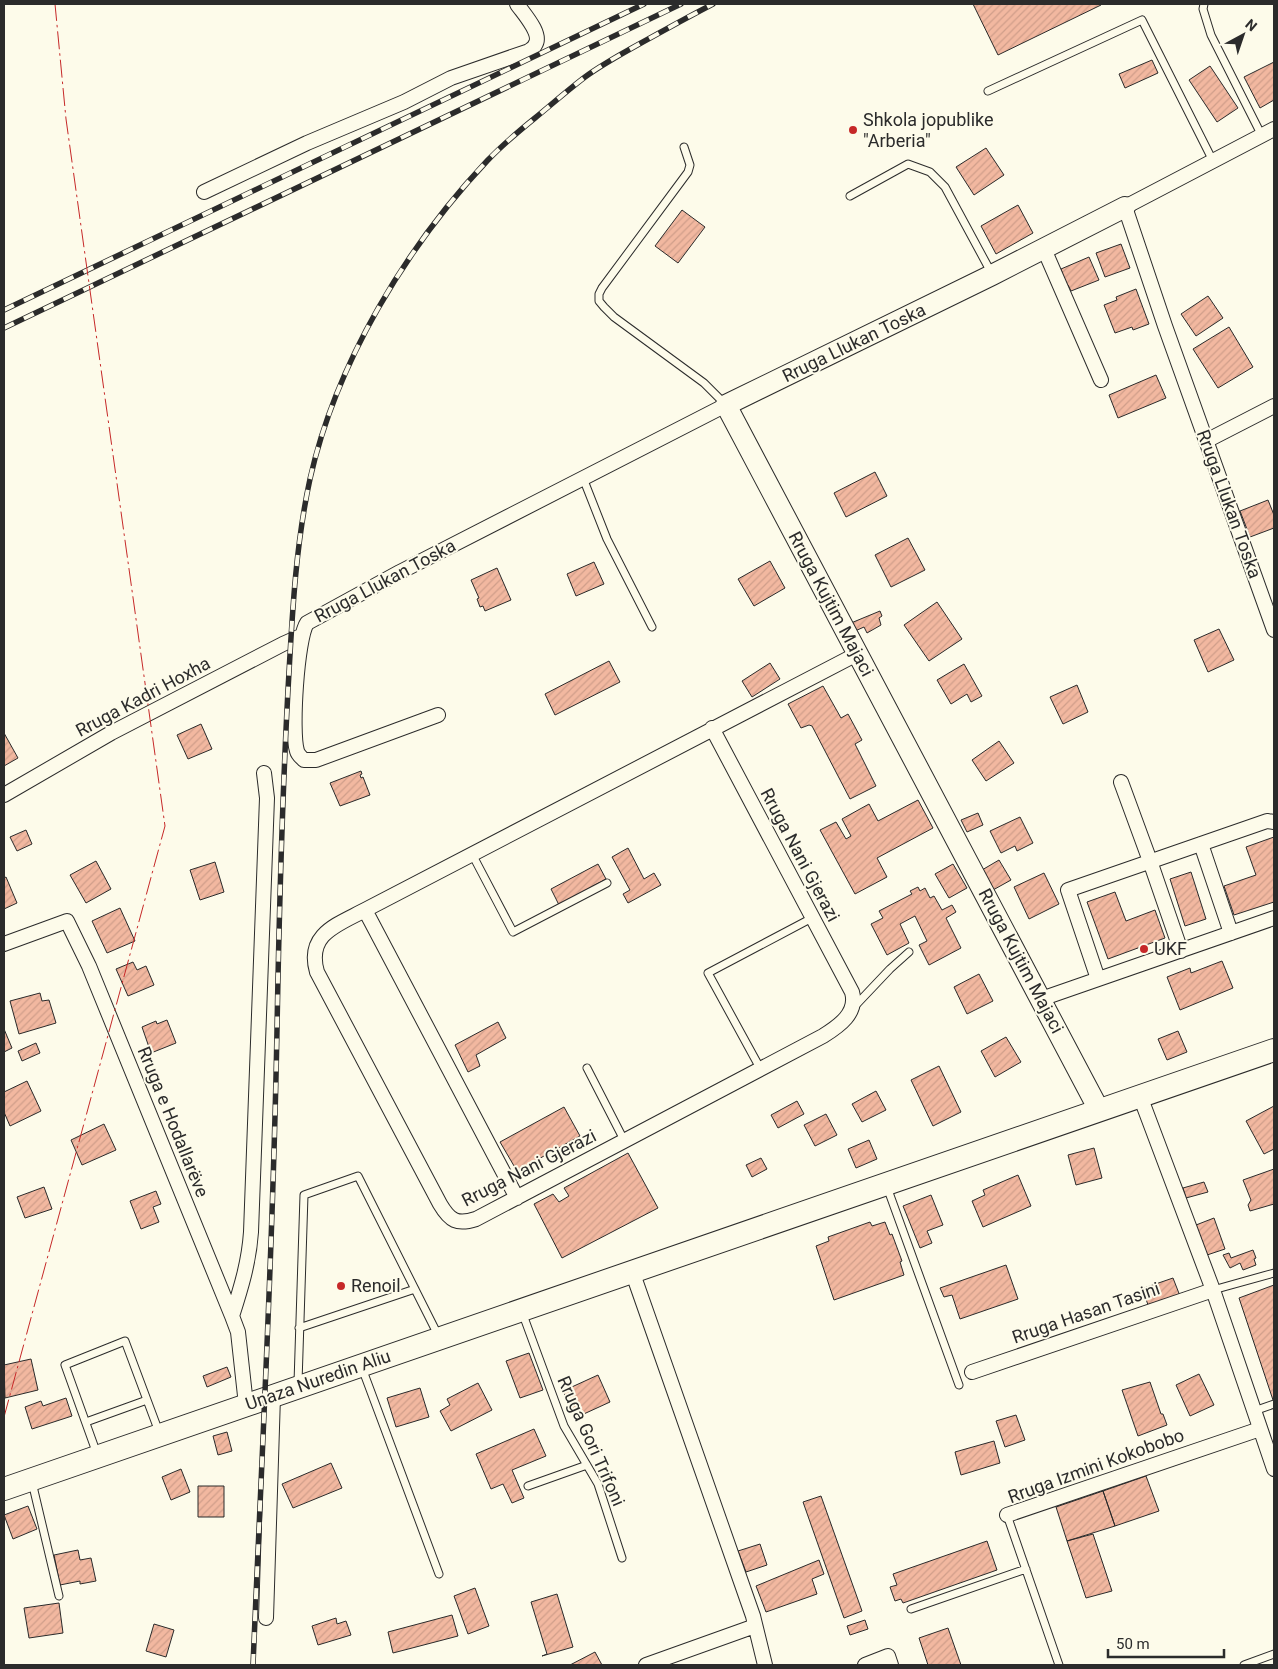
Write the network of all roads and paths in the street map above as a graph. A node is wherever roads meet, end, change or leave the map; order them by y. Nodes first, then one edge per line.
1 (518, 4) edge
2 (1204, 4) edge
3 (988, 90) dead end
4 (1268, 132) edge
5 (684, 147) dead end
6 (1213, 161) junction
7 (204, 192) dead end
8 (850, 196) dead end
9 (1125, 207) junction
10 (1044, 249) junction
11 (992, 275) junction
12 (1101, 380) dead end
13 (726, 405) junction
14 (1274, 406) edge
15 (1206, 442) junction
16 (583, 478) junction
17 (652, 627) dead end
18 (1274, 630) edge
19 (301, 636) junction
20 (857, 654) junction
21 (438, 714) dead end
22 (712, 728) junction
23 (264, 773) dead end
24 (1121, 782) dead end
25 (4, 795) edge
26 (1274, 822) edge
27 (1201, 844) junction
28 (472, 854) junction
29 (1150, 861) junction
30 (607, 883) dead end
31 (365, 910) junction
32 (812, 918) junction
33 (1274, 918) edge
34 (1231, 933) junction
35 (4, 944) edge
36 (1181, 950) junction
37 (909, 952) dead end
38 (1098, 979) junction
39 (1041, 999) junction
40 (852, 1010) junction
41 (1274, 1050) edge
42 (587, 1068) dead end
43 (760, 1068) junction
44 (1140, 1096) junction
45 (1099, 1110) junction
46 (624, 1140) junction
47 (886, 1184) junction
48 (518, 1198) junction
49 (632, 1271) junction
50 (1274, 1273) edge
51 (414, 1289) junction
52 (1213, 1290) junction
53 (521, 1309) junction
54 (232, 1316) junction
55 (299, 1328) junction
56 (439, 1338) junction
57 (361, 1365) junction
58 (972, 1372) dead end
59 (959, 1386) dead end
60 (298, 1387) junction
61 (273, 1396) junction
62 (147, 1400) junction
63 (1274, 1404) edge
64 (246, 1405) junction
65 (1254, 1411) junction
66 (86, 1422) junction
67 (1260, 1429) junction
68 (160, 1435) junction
69 (98, 1456) junction
70 (588, 1465) junction
71 (1274, 1469) edge
72 (32, 1479) junction
73 (528, 1486) dead end
74 (4, 1489) edge
75 (1007, 1515) joint
76 (622, 1558) dead end
77 (1026, 1569) junction
78 (439, 1574) dead end
79 (59, 1596) dead end
80 (911, 1609) dead end
81 (266, 1618) dead end
82 (755, 1626) junction
83 (1274, 1654) edge
84 (646, 1665) edge
85 (765, 1665) edge
86 (865, 1665) edge
87 (891, 1665) edge
88 (1059, 1665) edge
89 (1244, 1665) edge

1 - 7 street
2 - 4 lane
3 - 6 lane
4 - 6 street, Rruga Llukan Toska
5 - 13 lane, Rruga Kujtim Majaci
6 - 9 street, Rruga Llukan Toska
8 - 11 lane
9 - 10 street, Rruga Llukan Toska
9 - 15 street, Rruga Llukan Toska
10 - 11 street, Rruga Llukan Toska
10 - 12 street
11 - 13 street, Rruga Llukan Toska
13 - 16 street, Rruga Llukan Toska
13 - 20 street, Rruga Kujtim Majaci
14 - 15 street
15 - 18 street, Rruga Llukan Toska
16 - 17 lane
16 - 19 street, Rruga Llukan Toska
19 - 21 street, Rruga Llukan Toska
19 - 25 street, Rruga Kadri Hoxha
20 - 22 street, Rruga Nani Gjerazi
20 - 39 street, Rruga Kujtim Majaci
22 - 28 street, Rruga Nani Gjerazi
22 - 32 street, Rruga Nani Gjerazi
23 - 54 street
24 - 29 street
26 - 27 street
27 - 29 street
27 - 34 street
28 - 30 lane
28 - 31 street, Rruga Nani Gjerazi
29 - 36 street
29 - 38 street
31 - 48 street
31 - 48 street, Rruga Nani Gjerazi
32 - 40 street, Rruga Nani Gjerazi
32 - 43 lane
33 - 34 street
34 - 36 street
35 - 54 street, Rruga e Hodallarëve
36 - 38 street
37 - 40 lane
38 - 39 street
39 - 45 street, Rruga Kujtim Majaci
40 - 43 street, Rruga Nani Gjerazi
41 - 44 main road, Unaza Nuredin Aliu
42 - 46 lane
43 - 46 street, Rruga Nani Gjerazi
44 - 45 main road, Unaza Nuredin Aliu
44 - 52 street
45 - 47 main road, Unaza Nuredin Aliu
46 - 48 street, Rruga Nani Gjerazi
47 - 49 main road, Unaza Nuredin Aliu
47 - 59 lane
49 - 53 main road, Unaza Nuredin Aliu
49 - 82 street
50 - 52 lane, Rruga Hasan Tasini
51 - 55 lane
51 - 55 lane
51 - 56 lane
52 - 58 street, Rruga Hasan Tasini
52 - 65 street
53 - 56 main road, Unaza Nuredin Aliu
53 - 70 lane, Rruga Gori Trifoni
54 - 64 street, Rruga e Hodallarëve
55 - 60 lane
56 - 57 main road, Unaza Nuredin Aliu
57 - 60 main road, Unaza Nuredin Aliu
57 - 78 lane
60 - 61 main road, Unaza Nuredin Aliu
61 - 64 main road, Unaza Nuredin Aliu
61 - 81 street
62 - 66 lane
62 - 66 lane
62 - 68 lane
63 - 65 lane
64 - 68 main road, Unaza Nuredin Aliu
65 - 67 street
66 - 69 lane
67 - 71 street
67 - 75 street, Rruga Izmini Kokobobo
68 - 69 main road, Unaza Nuredin Aliu
69 - 72 main road, Unaza Nuredin Aliu
70 - 73 lane
70 - 76 lane, Rruga Gori Trifoni
72 - 74 main road, Unaza Nuredin Aliu
72 - 79 lane
75 - 77 lane, Rruga Izmini Kokobobo
77 - 80 lane
77 - 88 lane, Rruga Izmini Kokobobo
82 - 84 street
82 - 85 street
83 - 89 lane
86 - 87 street

